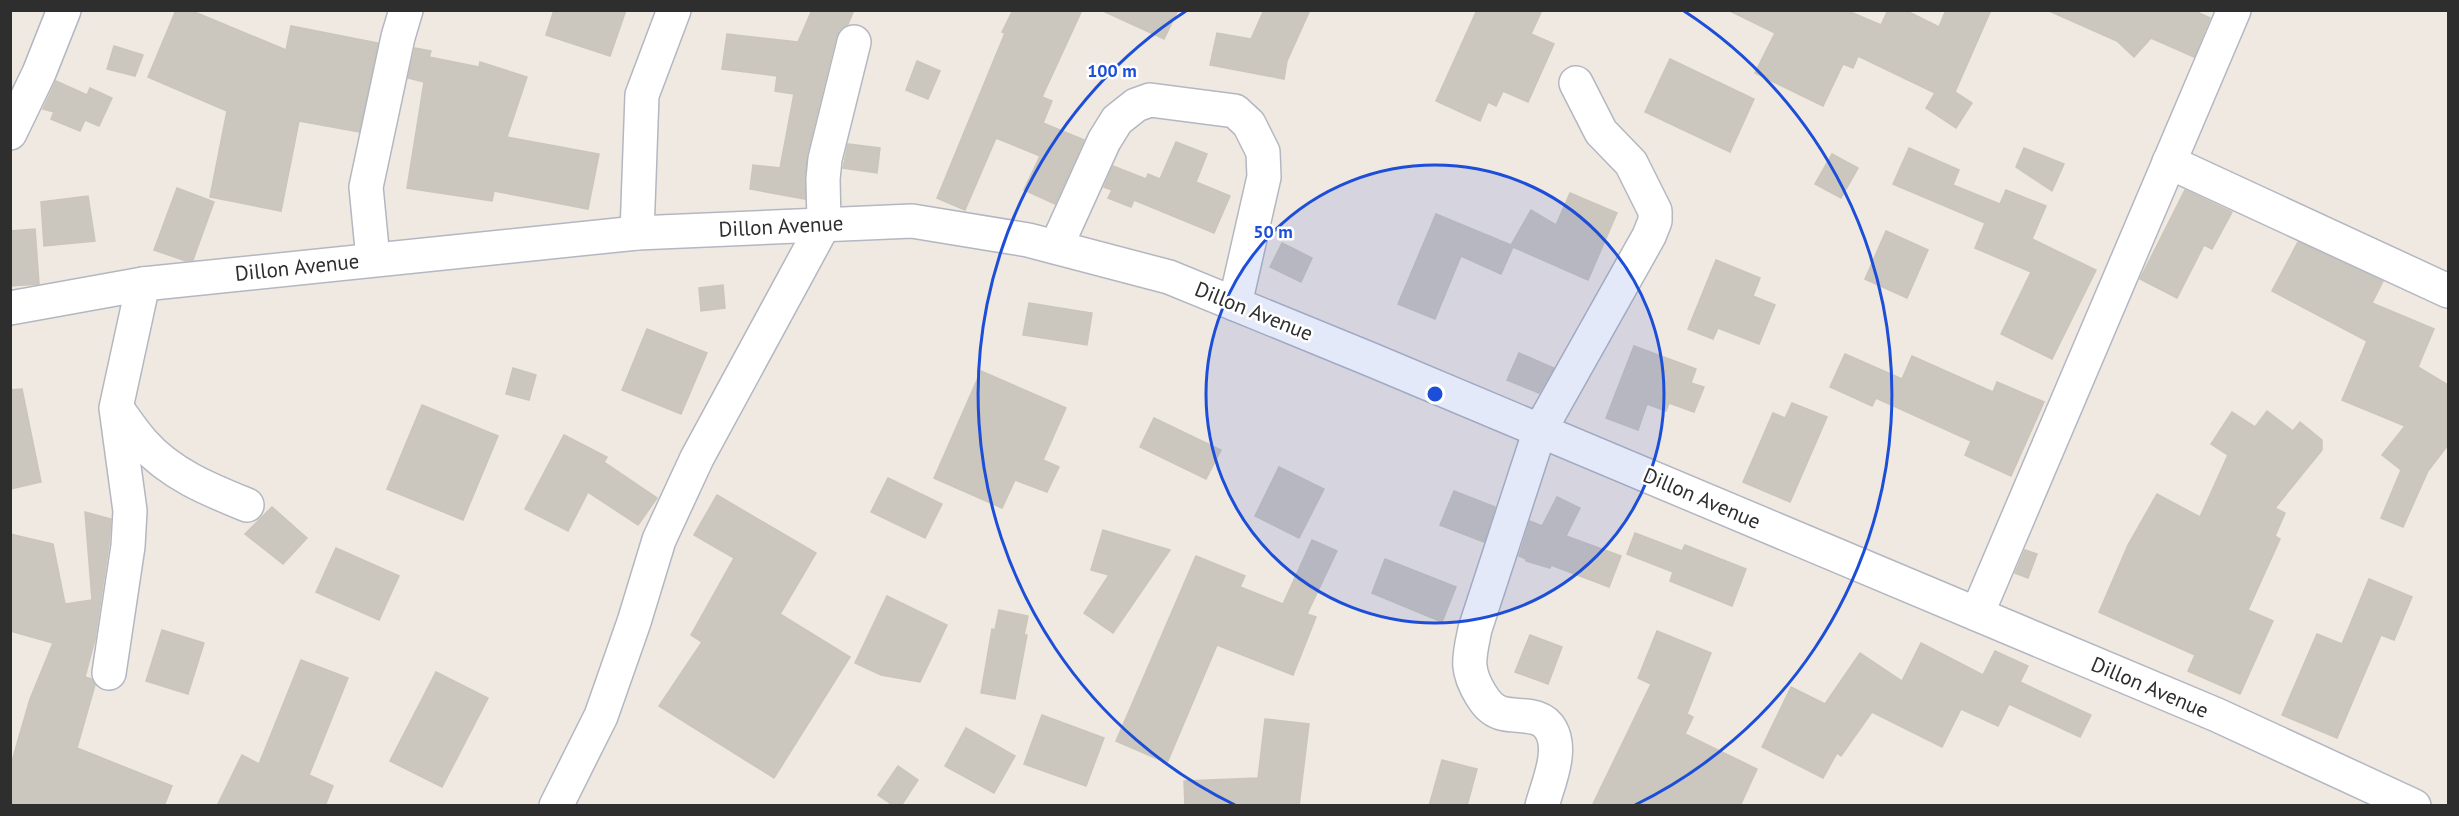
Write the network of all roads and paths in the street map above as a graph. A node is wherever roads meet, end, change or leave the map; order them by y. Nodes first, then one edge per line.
1 (64, 10) edge
2 (406, 10) edge
3 (674, 10) edge
4 (2234, 10) edge
5 (854, 42) dead end
6 (1576, 83) dead end
7 (10, 133) edge
8 (2169, 162) junction
9 (824, 224) junction
10 (637, 233) junction
11 (1056, 247) junction
12 (373, 259) junction
13 (143, 284) junction
14 (2448, 291) edge
15 (1235, 304) junction
16 (10, 308) edge
17 (117, 408) junction
18 (1540, 430) junction
19 (247, 506) dead end
20 (1977, 614) junction
21 (109, 673) dead end
22 (556, 806) edge
23 (1542, 806) edge
24 (2414, 806) edge

1 - 7 street
2 - 12 street
3 - 10 street
4 - 8 street
5 - 9 street
6 - 18 street
8 - 14 street
8 - 20 street
9 - 10 street, Dillon Avenue
9 - 11 street, Dillon Avenue
9 - 22 street
10 - 12 street, Dillon Avenue
11 - 15 street, Dillon Avenue
11 - 15 street
12 - 13 street, Dillon Avenue
13 - 16 street, Dillon Avenue
13 - 17 street
15 - 18 street, Dillon Avenue
17 - 19 street
17 - 21 street
18 - 20 street, Dillon Avenue
18 - 23 street
20 - 24 street, Dillon Avenue

